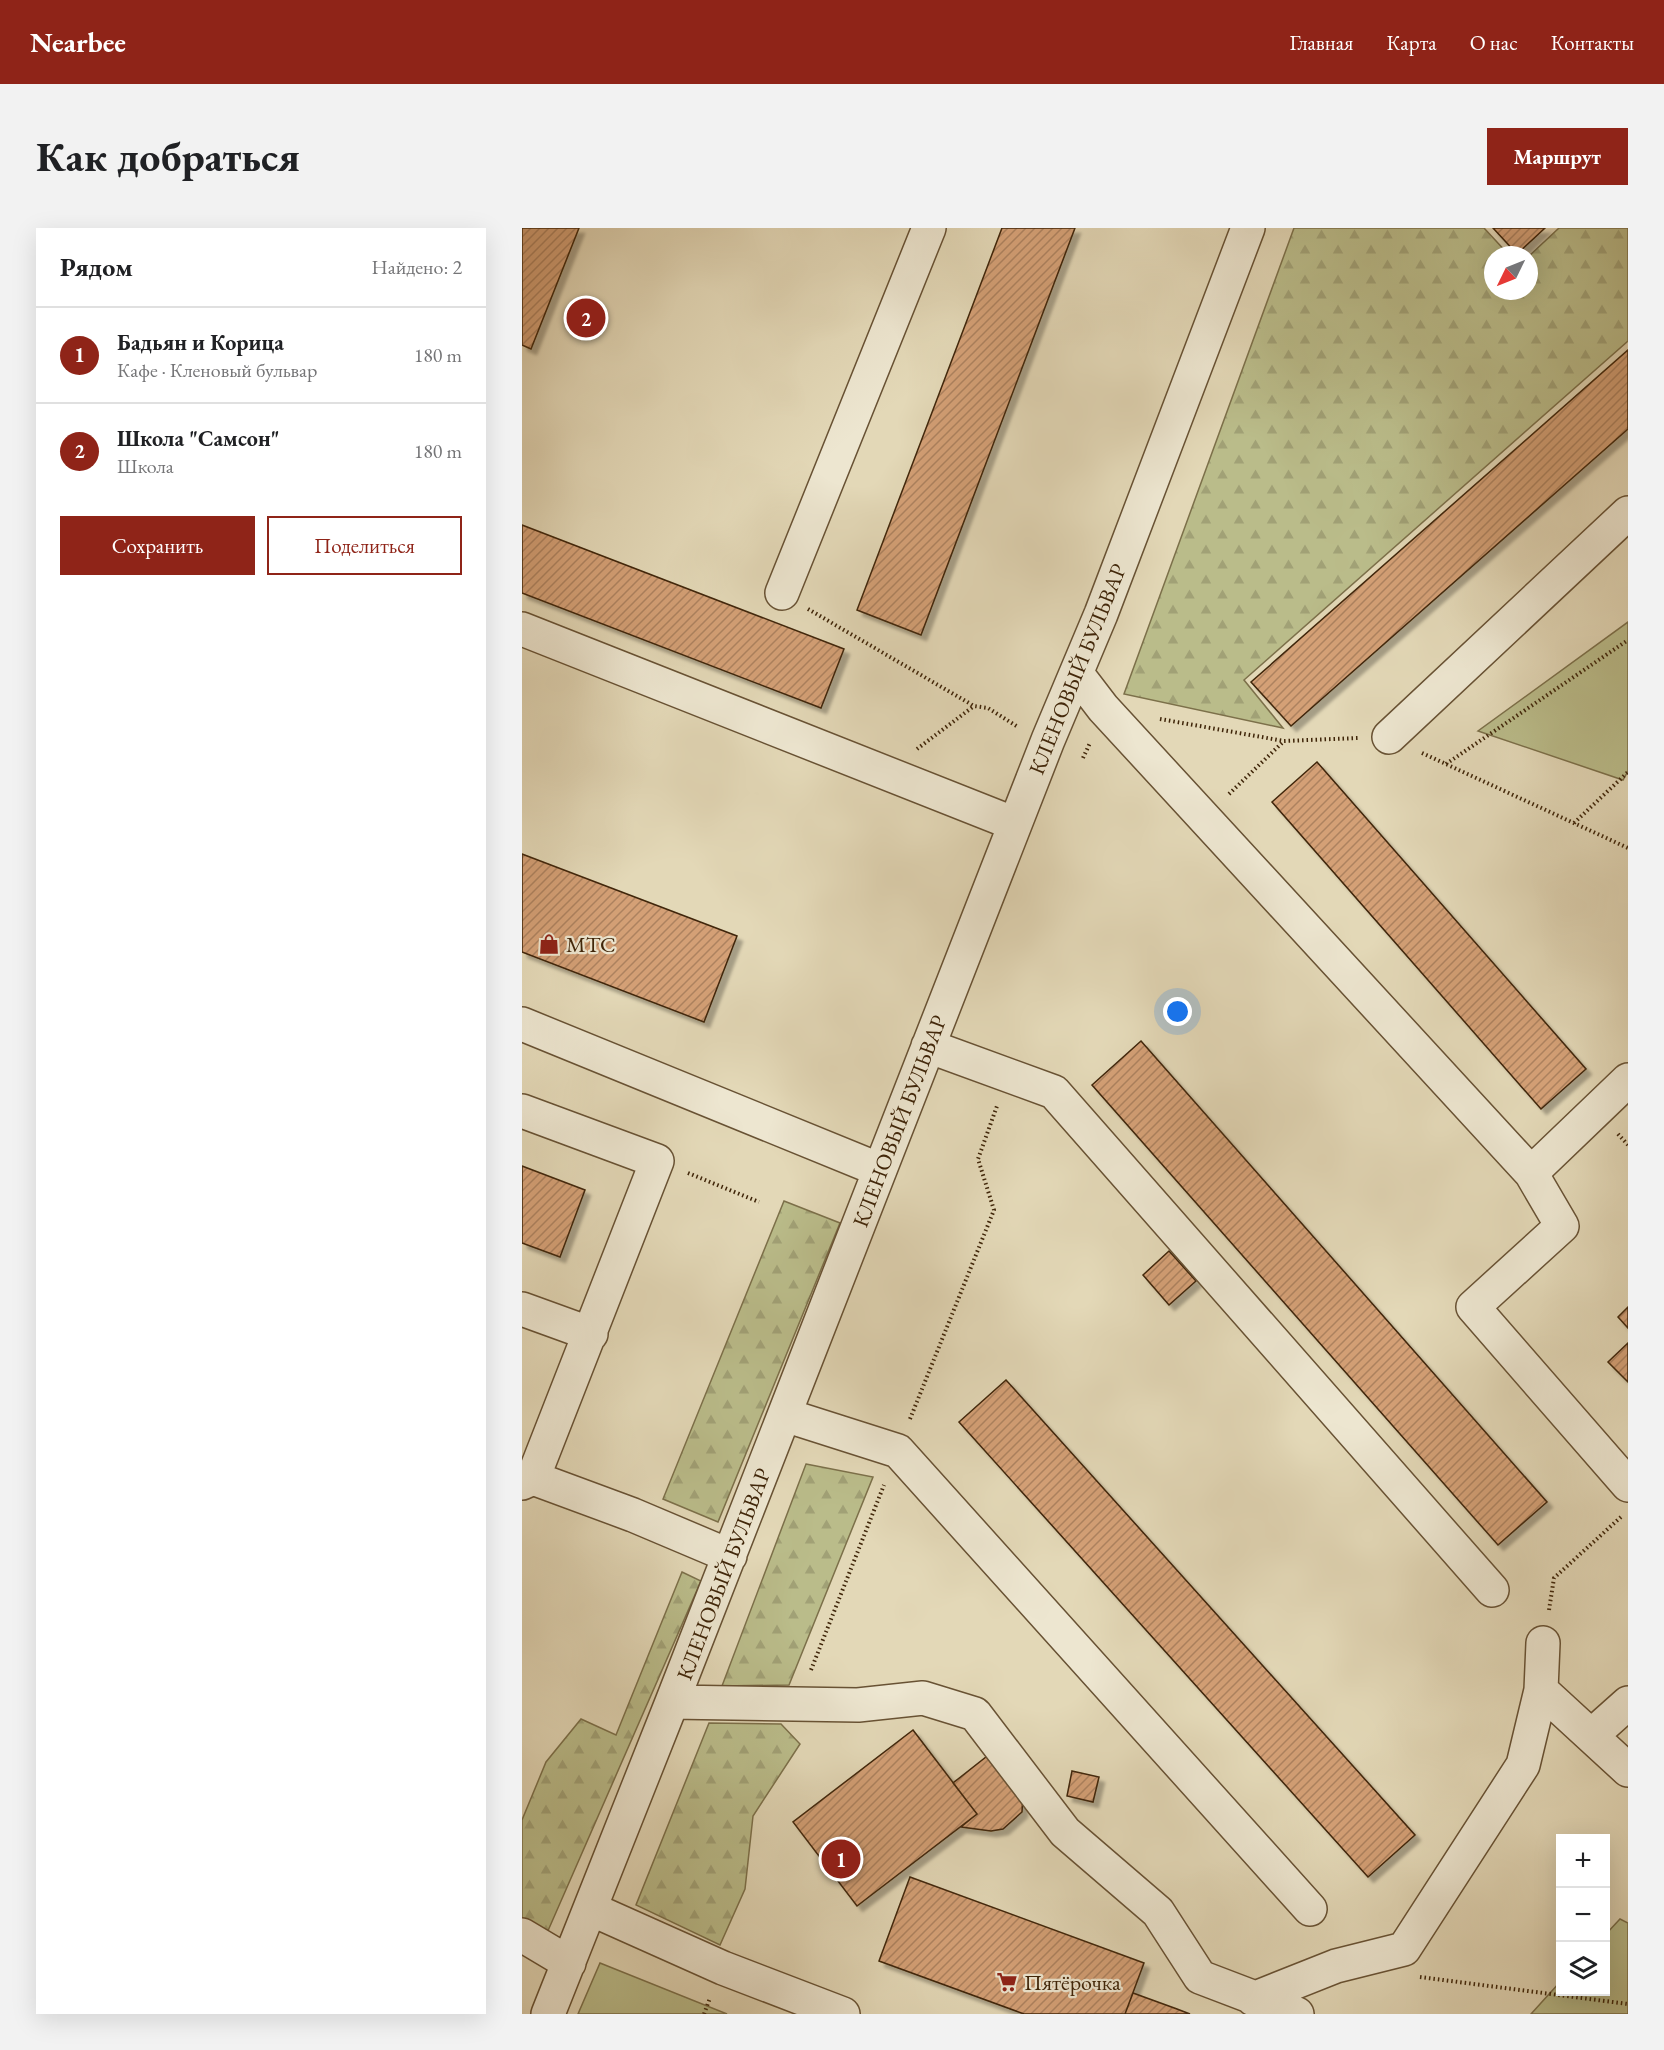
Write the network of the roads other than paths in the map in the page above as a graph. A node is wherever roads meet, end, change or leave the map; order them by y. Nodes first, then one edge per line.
1 (929, 228) edge
2 (1248, 228) edge
3 (1628, 513) edge
4 (782, 594) road end
5 (522, 629) edge
6 (1077, 674) junction
7 (1389, 737) road end
8 (1015, 824) junction
9 (522, 1024) edge
10 (928, 1046) junction
11 (1628, 1080) edge
12 (522, 1111) edge
13 (880, 1170) junction
14 (1531, 1173) junction
15 (522, 1309) edge
16 (591, 1334) junction
17 (784, 1415) junction
18 (527, 1480) edge
19 (1628, 1485) edge
20 (730, 1556) junction
21 (1492, 1590) dead end
22 (1543, 1643) road end
23 (1541, 1690) junction
24 (672, 1702) junction
25 (1628, 1703) edge
26 (1591, 1736) junction
27 (1628, 1770) edge
28 (591, 1909) junction
29 (1310, 1909) dead end
30 (522, 1935) edge
31 (569, 1963) junction
32 (1253, 1999) junction
33 (548, 2014) edge
34 (843, 2014) edge
35 (1297, 2014) edge

1 - 4 street
2 - 6 street, КЛЕНОВЫЙ БУЛЬВАР
3 - 7 street
5 - 8 street
6 - 8 street, КЛЕНОВЫЙ БУЛЬВАР
6 - 14 street
8 - 10 street, КЛЕНОВЫЙ БУЛЬВАР
9 - 13 street
10 - 13 street, КЛЕНОВЫЙ БУЛЬВАР
10 - 21 street
11 - 14 street
12 - 16 street
13 - 17 street, КЛЕНОВЫЙ БУЛЬВАР
14 - 19 street
15 - 16 street
16 - 18 street
17 - 20 street, КЛЕНОВЫЙ БУЛЬВАР
17 - 29 street
18 - 20 street
20 - 24 street, КЛЕНОВЫЙ БУЛЬВАР
22 - 23 street
23 - 26 street
23 - 32 street
24 - 28 street, КЛЕНОВЫЙ БУЛЬВАР
24 - 32 street
25 - 26 street
26 - 27 street
28 - 31 street, КЛЕНОВЫЙ БУЛЬВАР
28 - 34 street
30 - 31 street
31 - 33 street, КЛЕНОВЫЙ БУЛЬВАР
32 - 35 street

